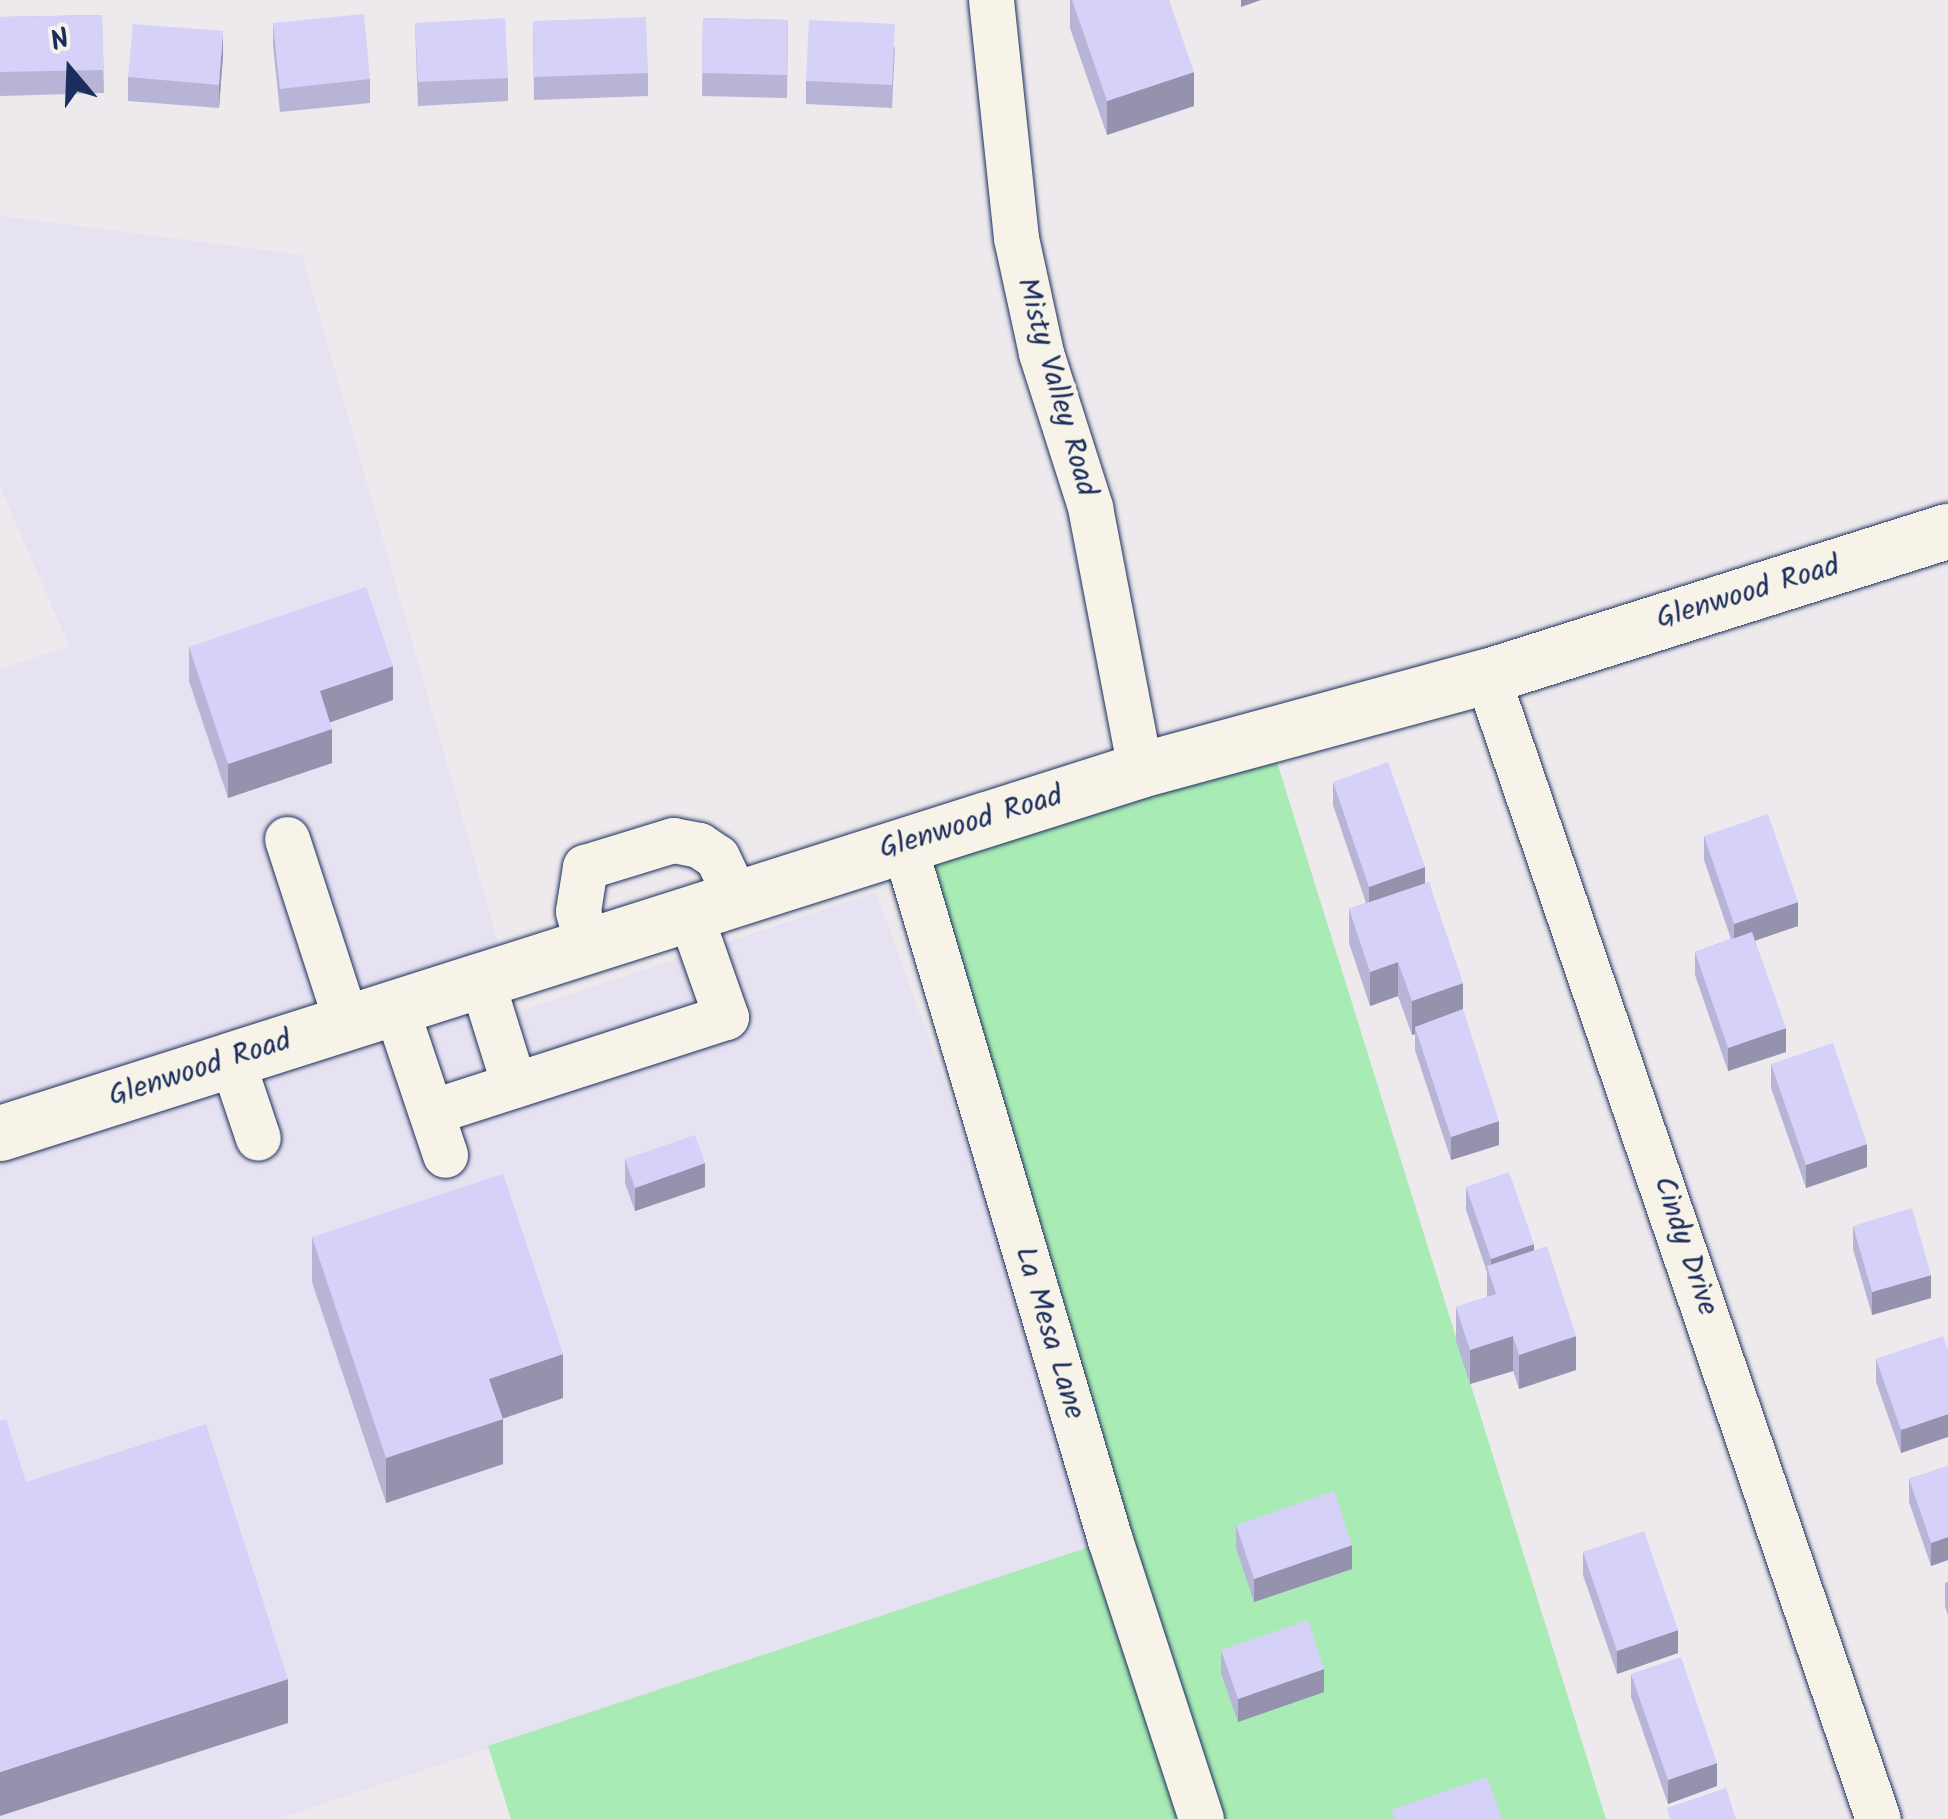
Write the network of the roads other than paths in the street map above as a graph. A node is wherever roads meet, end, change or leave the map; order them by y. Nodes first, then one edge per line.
1 (992, 0) edge
2 (1948, 531) edge
3 (1487, 676) junction
4 (1140, 770) junction
5 (287, 839) dead end
6 (904, 845) junction
7 (713, 904) junction
8 (587, 945) junction
9 (481, 978) junction
10 (370, 1014) junction
11 (231, 1058) junction
12 (514, 1086) junction
13 (431, 1112) junction
14 (0, 1133) edge
15 (258, 1138) dead end
16 (445, 1154) dead end
17 (1201, 1819) edge
18 (1878, 1819) edge

1 - 4 street, Misty Valley Road
2 - 3 main road, Glenwood Road
3 - 4 main road, Glenwood Road
3 - 18 street, Cindy Drive
4 - 6 main road, Glenwood Road
5 - 10 street
6 - 7 main road, Glenwood Road
6 - 17 street, La Mesa Lane
7 - 8 main road, Glenwood Road
7 - 8 street
7 - 12 street
8 - 9 main road, Glenwood Road
9 - 10 main road, Glenwood Road
9 - 12 street
10 - 11 main road, Glenwood Road
10 - 13 street
11 - 14 main road, Glenwood Road
11 - 15 street
12 - 13 street
13 - 16 street

